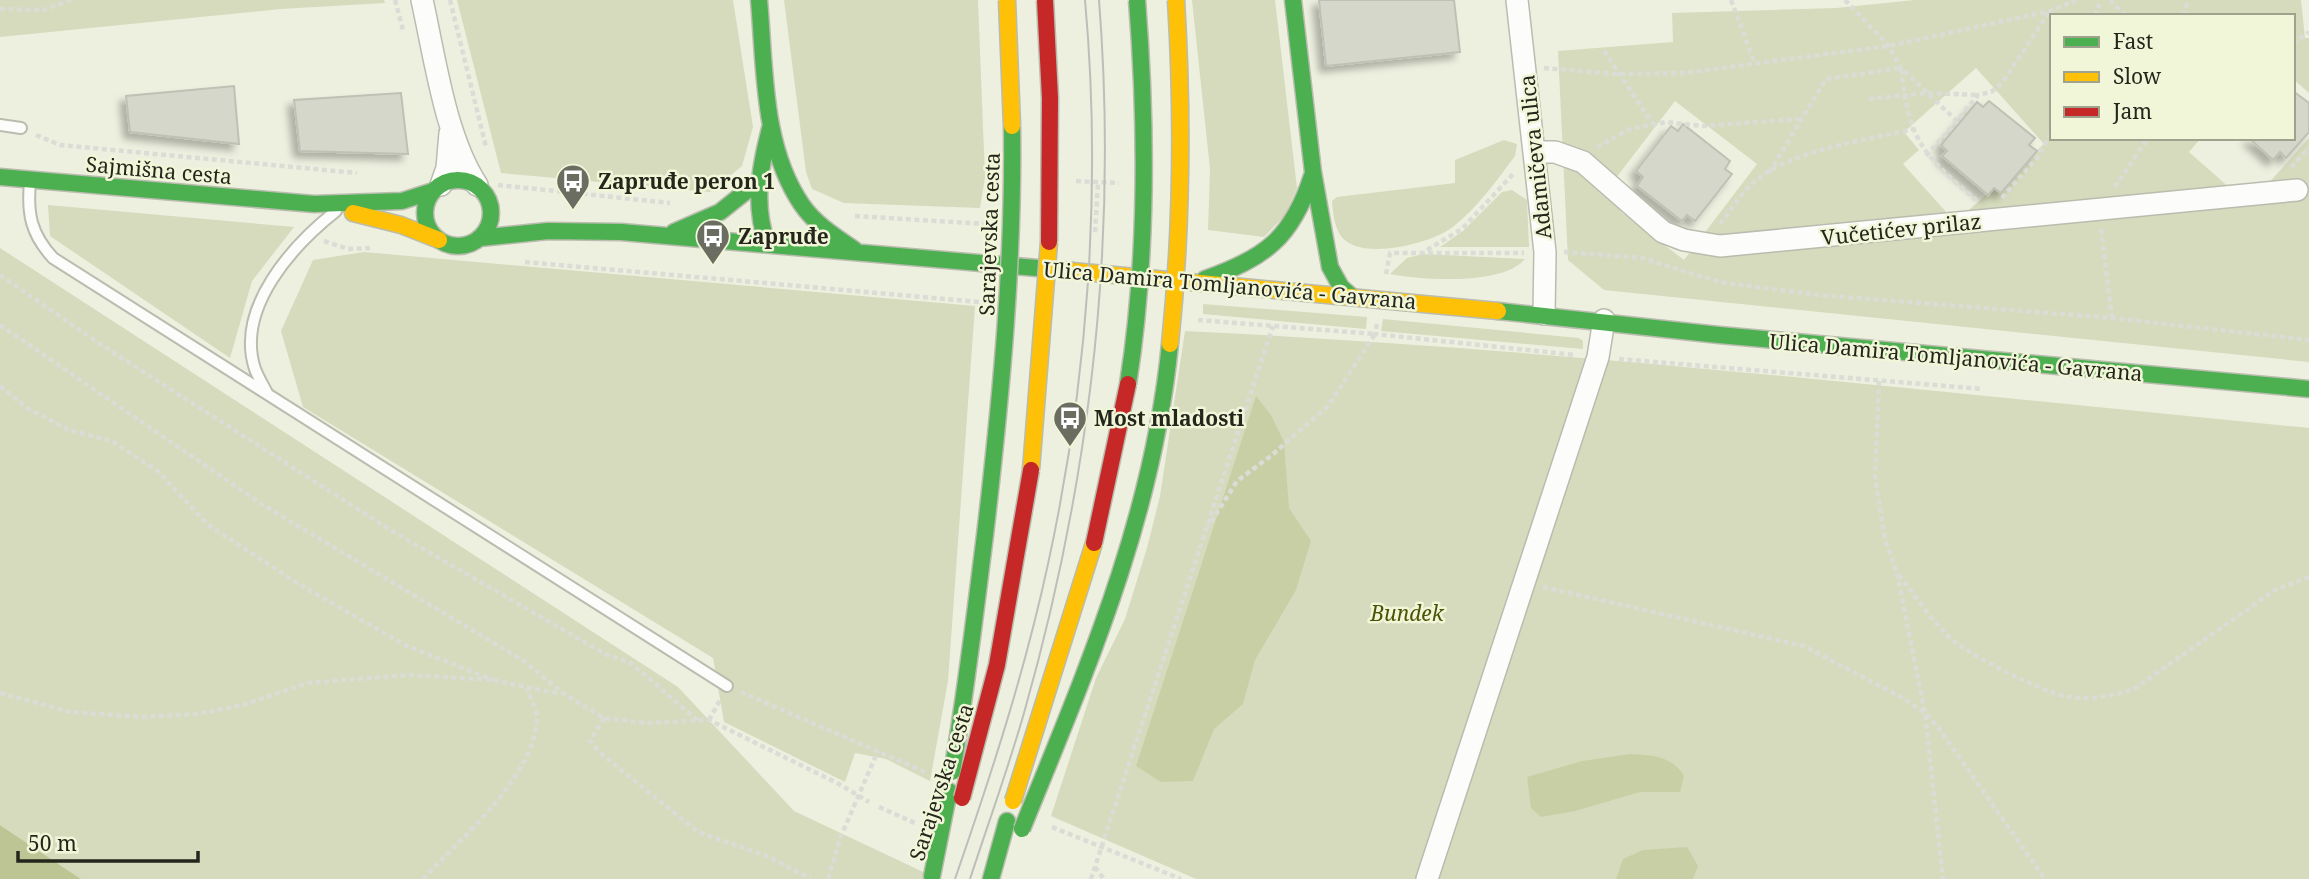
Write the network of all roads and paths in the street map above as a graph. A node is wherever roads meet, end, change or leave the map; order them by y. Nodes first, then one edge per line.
1 (71, 0) edge
2 (422, 0) edge
3 (450, 0) edge
4 (759, 0) edge
5 (1007, 0) edge
6 (1045, 0) edge
7 (1138, 0) edge
8 (1176, 0) edge
9 (1293, 0) edge
10 (1517, 0) edge
11 (1731, 0) edge
12 (1845, 0) edge
13 (2077, 0) edge
14 (2110, 0) edge
15 (0, 9) edge
16 (2050, 11) junction
17 (2123, 14) edge
18 (1889, 46) junction
19 (1604, 51) dead end
20 (1755, 64) junction
21 (1525, 65) junction
22 (1900, 68) junction
23 (1620, 75) junction
24 (1927, 93) junction
25 (1904, 95) junction
26 (1978, 95) junction
27 (1869, 99) dead end
28 (1800, 119) junction
29 (772, 120) junction
30 (451, 121) junction
31 (1957, 121) junction
32 (1653, 124) junction
33 (0, 125) edge
34 (21, 128) joint
35 (1913, 129) junction
36 (2050, 135) edge
37 (486, 146) junction
38 (479, 147) dead end
39 (1593, 149) dead end
40 (1534, 152) junction
41 (1926, 156) junction
42 (488, 158) dead end
43 (1313, 172) junction
44 (1769, 173) junction
45 (370, 174) dead end
46 (0, 177) edge
47 (787, 177) junction
48 (30, 180) junction
49 (759, 181) junction
50 (1098, 183) junction
51 (1076, 186) dead end
52 (1120, 186) dead end
53 (485, 187) junction
54 (437, 188) junction
55 (2297, 190) dead end
56 (314, 204) junction
57 (682, 204) dead end
58 (509, 209) dead end
59 (337, 210) junction
60 (844, 214) dead end
61 (534, 215) dead end
62 (1990, 216) junction
63 (988, 225) dead end
64 (615, 232) junction
65 (1095, 232) dead end
66 (665, 235) junction
67 (480, 238) junction
68 (439, 240) junction
69 (767, 244) junction
70 (1704, 244) junction
71 (857, 251) junction
72 (1426, 251) junction
73 (1560, 251) dead end
74 (1530, 253) dead end
75 (517, 261) dead end
76 (1386, 272) dead end
77 (1696, 274) junction
78 (0, 275) edge
79 (1197, 281) junction
80 (854, 283) dead end
81 (853, 291) junction
82 (1350, 295) junction
83 (987, 302) dead end
84 (1545, 314) junction
85 (1377, 318) dead end
86 (1194, 320) dead end
87 (1604, 320) junction
88 (0, 325) edge
89 (1273, 326) junction
90 (1375, 334) junction
91 (2309, 340) edge
92 (1598, 357) junction
93 (0, 386) edge
94 (2309, 388) edge
95 (269, 396) junction
96 (1205, 532) junction
97 (1897, 573) junction
98 (2309, 577) edge
99 (1522, 583) junction
100 (493, 680) junction
101 (727, 686) joint
102 (527, 687) junction
103 (0, 693) edge
104 (564, 694) junction
105 (1925, 713) junction
106 (604, 718) junction
107 (699, 721) junction
108 (877, 751) junction
109 (934, 776) dead end
110 (955, 794) junction
111 (859, 796) junction
112 (869, 802) dead end
113 (879, 807) dead end
114 (1044, 823) dead end
115 (918, 824) dead end
116 (1101, 847) junction
117 (1095, 867) junction
118 (932, 878) edge
119 (423, 879) edge
120 (811, 879) edge
121 (828, 879) edge
122 (990, 879) edge
123 (997, 879) edge
124 (1091, 879) edge
125 (1104, 879) edge
126 (1181, 879) edge
127 (1427, 879) edge
128 (1943, 879) edge
129 (2045, 879) edge

1 - 15 path
2 - 30 street
3 - 37 path
4 - 29 main road
5 - 110 main road, Sarajevska cesta, bridge
6 - 110 main road, Sarajevska cesta, bridge
7 - 122 main road, bridge
8 - 123 main road, bridge
9 - 43 main road
10 - 21 street, Adamičeva ulica
11 - 20 path
12 - 18 path
13 - 16 path
14 - 17 path
16 - 18 path
16 - 26 path
18 - 20 path
18 - 22 path
19 - 23 path
20 - 23 path
21 - 23 path
21 - 40 street, Adamičeva ulica
22 - 24 path
22 - 25 path
22 - 28 path
23 - 32 path
24 - 25 path
24 - 26 path
24 - 31 path
25 - 27 path
25 - 35 path
26 - 31 path
28 - 32 path
28 - 44 path
29 - 47 main road
29 - 49 main road
30 - 53 street
30 - 54 street
31 - 41 path
32 - 39 path
33 - 34 lane
34 - 45 path
35 - 41 path
35 - 44 path
36 - 62 path
37 - 38 path
37 - 42 path
40 - 70 street, Vučetićev prilaz
40 - 72 path
40 - 84 street, Adamičeva ulica
41 - 62 path
43 - 79 main road
43 - 82 main road
44 - 70 path
46 - 48 main road, Sajmišna cesta
47 - 69 main road
47 - 71 main road
48 - 56 main road, Sajmišna cesta
48 - 95 lane
49 - 66 main road
49 - 69 main road
50 - 51 path
50 - 52 path
50 - 65 path
53 - 54 main road
53 - 57 path
53 - 58 main road
53 - 67 main road
54 - 56 main road, Sajmišna cesta
54 - 68 main road
55 - 62 street, Vučetićev prilaz
56 - 59 main road, Sajmišna cesta
59 - 68 main road, Sajmišna cesta
59 - 95 lane
60 - 63 path
61 - 64 main road
62 - 70 street, Vučetićev prilaz
64 - 66 main road
64 - 67 main road
66 - 69 main road
67 - 68 main road
69 - 71 main road
70 - 77 path
71 - 79 main road, Ulica Damira Tomljanovića - Gavrana
72 - 74 path
72 - 76 path
73 - 77 path
75 - 81 path
77 - 91 path
78 - 107 path
79 - 82 main road, Ulica Damira Tomljanovića - Gavrana
80 - 81 path
81 - 83 path
82 - 84 main road, Ulica Damira Tomljanovića - Gavrana
84 - 87 main road, Ulica Damira Tomljanovića - Gavrana
85 - 90 path
86 - 89 path
87 - 92 street
87 - 94 main road, Ulica Damira Tomljanovića - Gavrana
88 - 104 path
89 - 90 path
89 - 96 path
90 - 92 path
90 - 96 path
92 - 97 path
92 - 99 street
93 - 100 path
95 - 101 lane
96 - 116 path
97 - 98 path
97 - 105 path
99 - 105 path
99 - 127 street
100 - 102 path
100 - 103 path
101 - 108 path
102 - 104 path
102 - 119 path
104 - 106 path
105 - 128 path
105 - 129 path
106 - 107 path
106 - 120 path
107 - 111 path
108 - 109 path
108 - 111 path
110 - 118 main road, Sarajevska cesta
111 - 112 path
111 - 121 path
113 - 115 path
114 - 116 path
116 - 117 path
116 - 126 path
117 - 124 path
117 - 125 path

